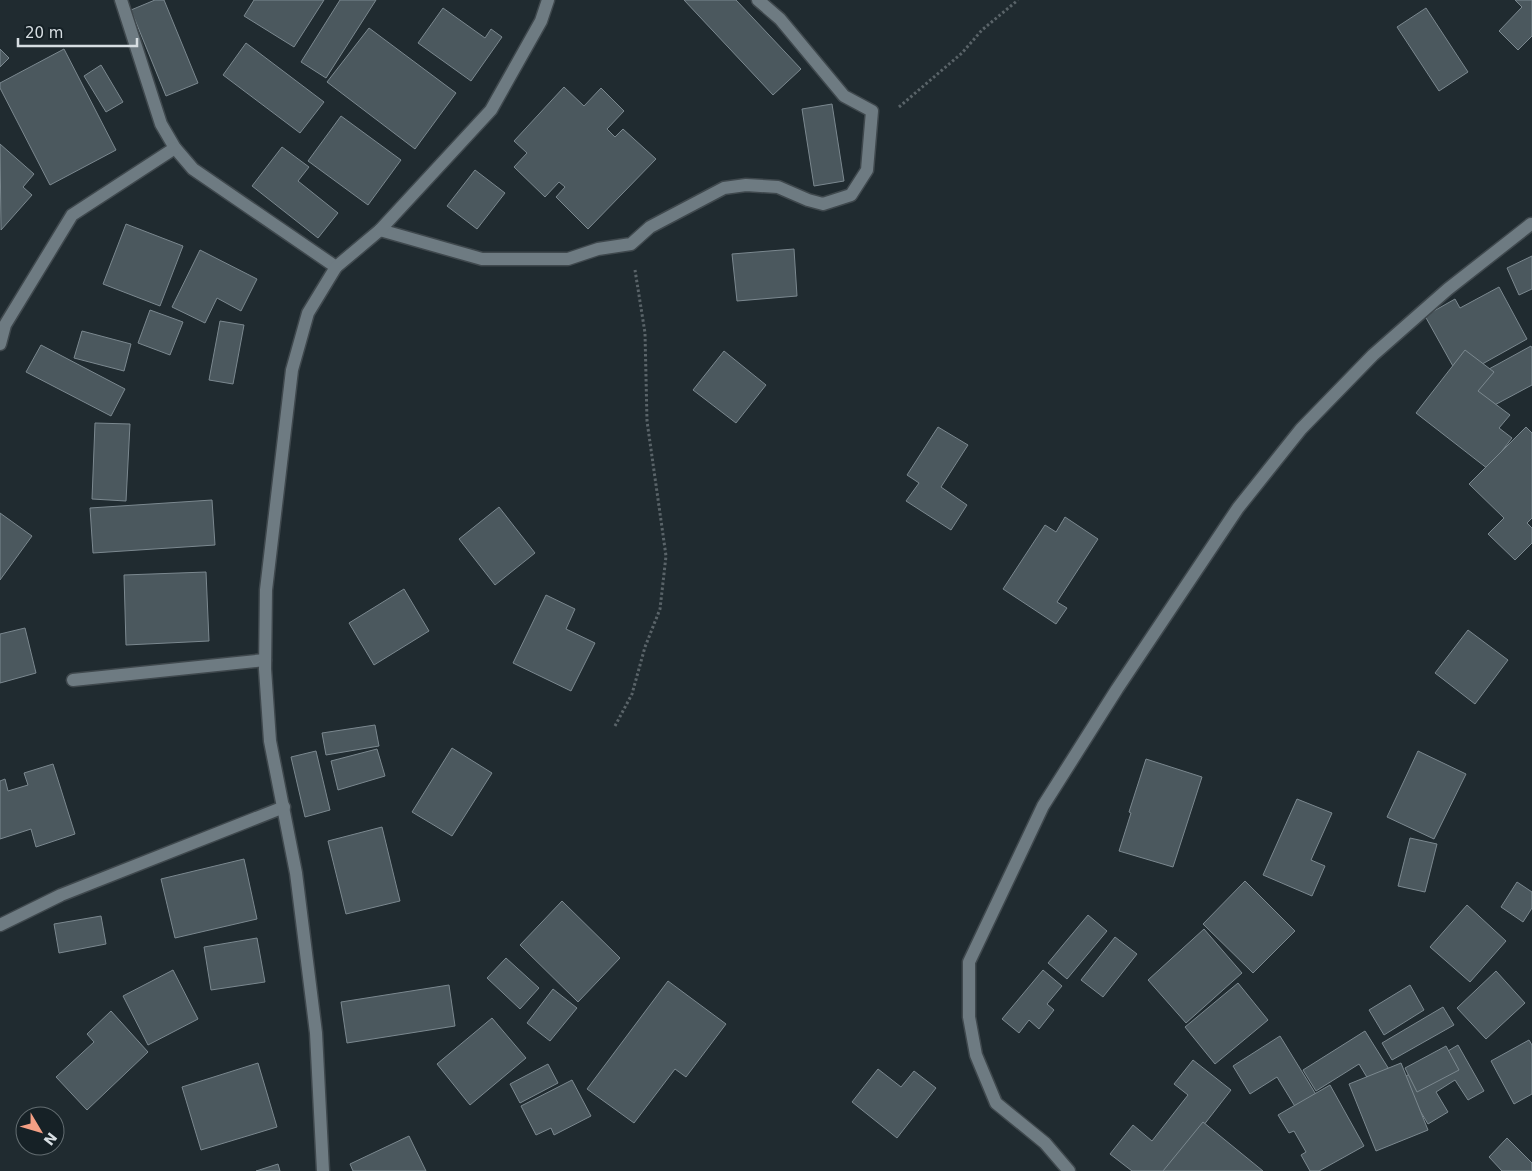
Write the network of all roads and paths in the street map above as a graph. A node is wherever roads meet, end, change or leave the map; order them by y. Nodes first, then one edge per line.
1 (121, 0) edge
2 (548, 0) edge
3 (758, 0) edge
4 (1018, 0) edge
5 (872, 111) junction
6 (175, 148) junction
7 (1532, 224) edge
8 (380, 230) junction
9 (631, 244) junction
10 (336, 267) junction
11 (2, 325) edge
12 (0, 344) edge
13 (265, 660) junction
14 (72, 680) dead end
15 (615, 726) dead end
16 (284, 807) junction
17 (0, 925) edge
18 (323, 1171) edge
19 (1069, 1171) edge

1 - 6 street
2 - 8 street
3 - 5 street
4 - 5 path
5 - 9 street
6 - 10 street
6 - 11 street
7 - 19 street
8 - 9 street
8 - 10 street
9 - 15 path
10 - 13 street
11 - 12 street
13 - 14 street
13 - 16 street
16 - 17 street
16 - 18 street

